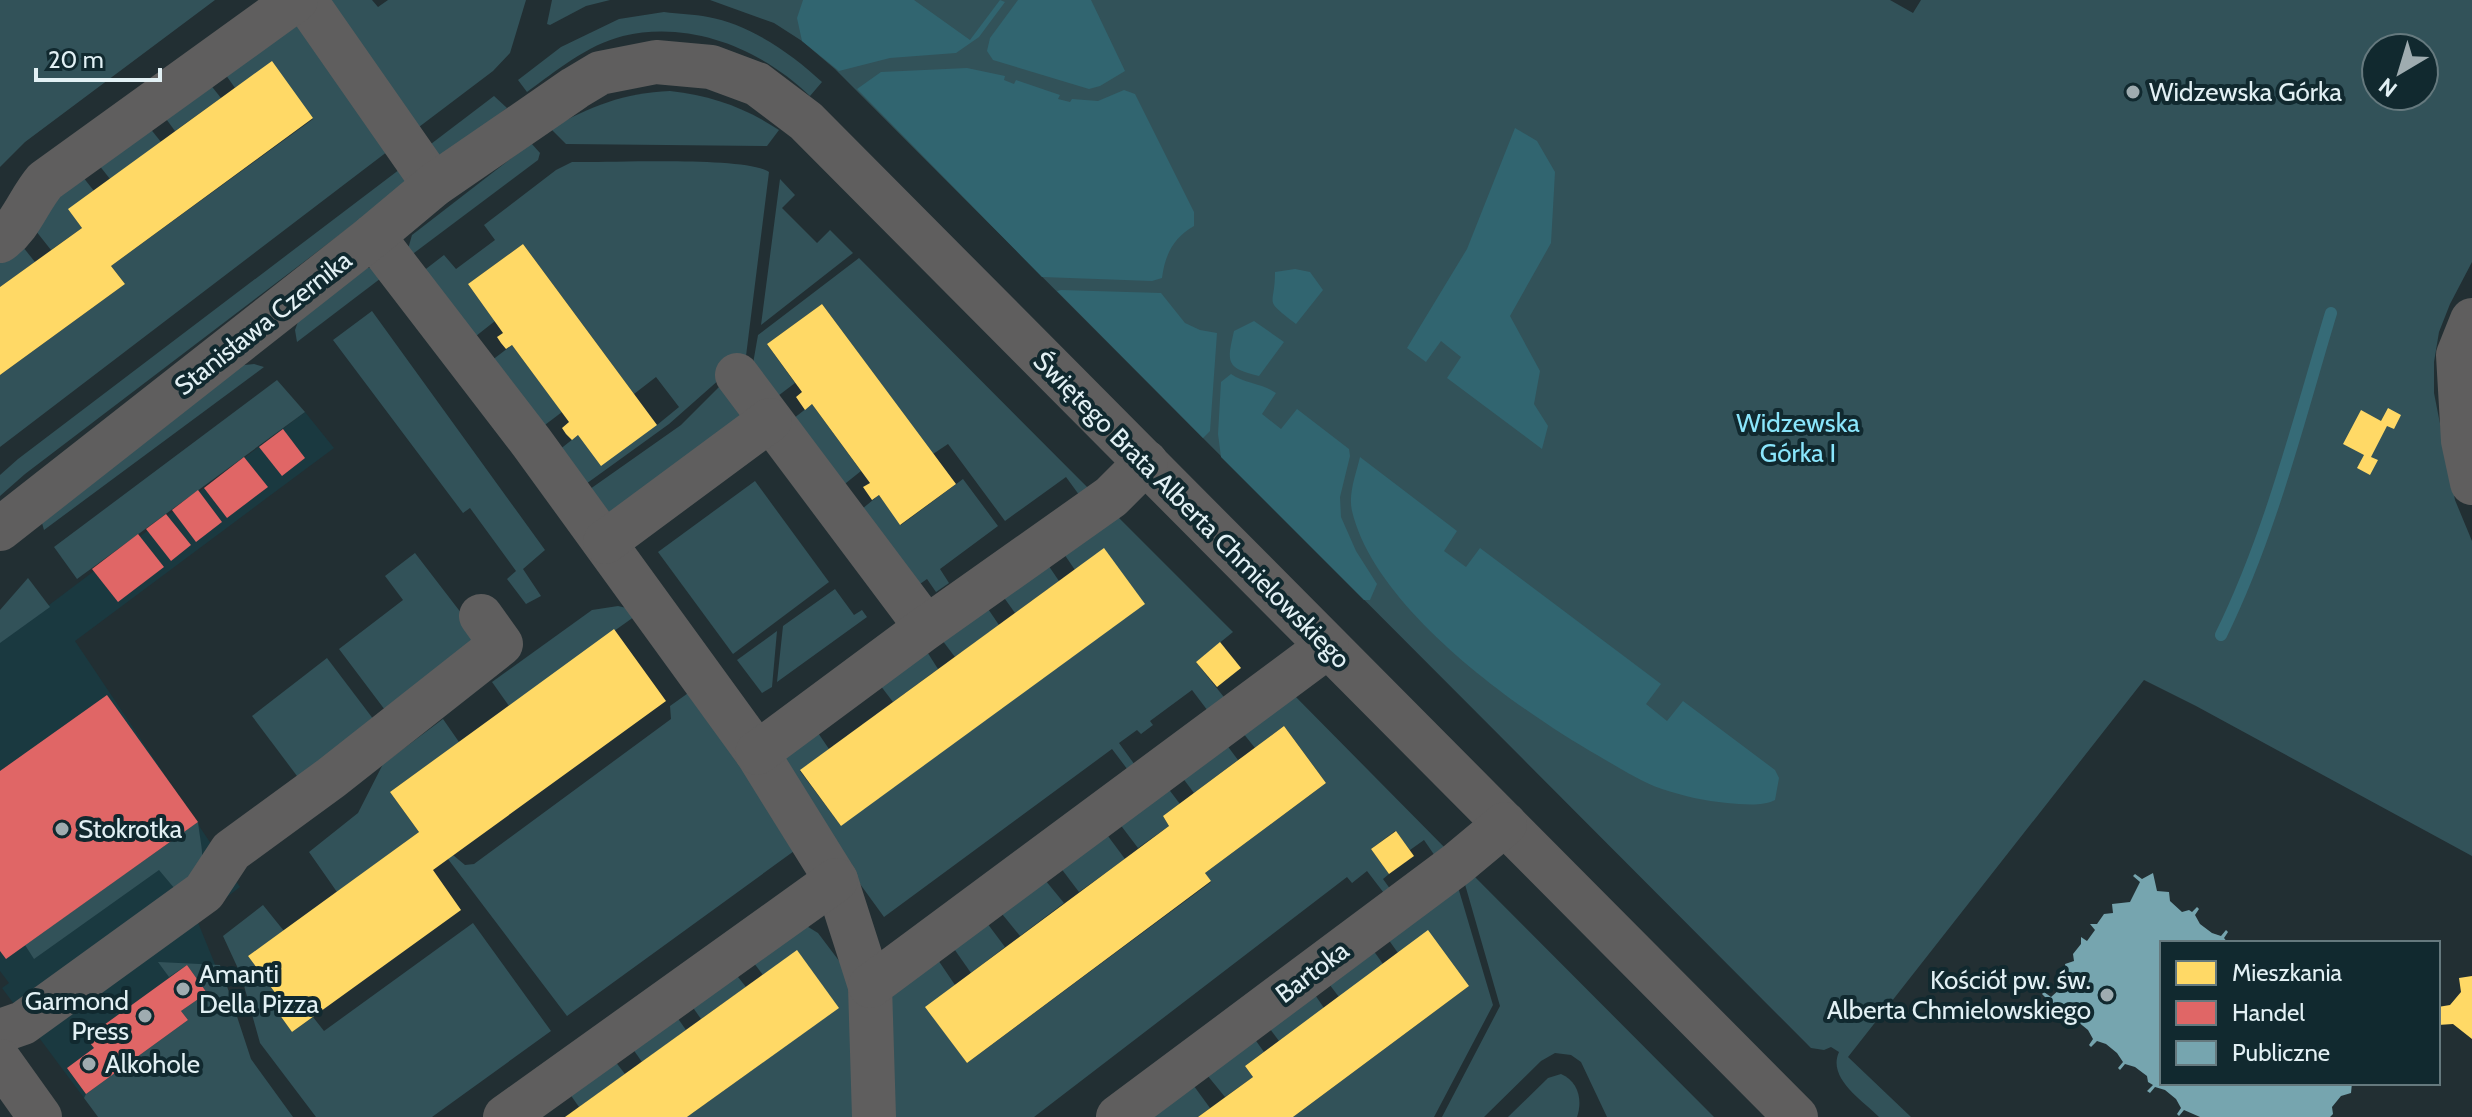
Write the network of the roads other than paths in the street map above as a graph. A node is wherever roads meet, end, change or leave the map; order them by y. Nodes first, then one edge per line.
1 (296, 0) edge
2 (305, 0) edge
3 (528, 120) joint
4 (434, 185) junction
5 (373, 236) junction
6 (0, 241) edge
7 (2472, 320) edge
8 (737, 375) dead end
9 (770, 420) junction
10 (1146, 462) junction
11 (2472, 483) edge
12 (0, 529) edge
13 (605, 542) junction
14 (481, 616) dead end
15 (926, 627) junction
16 (1327, 647) junction
17 (757, 753) junction
18 (1505, 824) junction
19 (836, 880) junction
20 (870, 986) junction
21 (0, 1031) edge
22 (0, 1061) edge
23 (40, 1117) edge
24 (505, 1117) edge
25 (874, 1117) edge
26 (1118, 1117) edge
27 (1796, 1117) edge

1 - 6 street
2 - 4 street
3 - 4 street, Stanisława Czernika
3 - 10 street, Świętego Brata Alberta Chmielowskiego
4 - 5 street, Stanisława Czernika
5 - 12 street, Stanisława Czernika
5 - 13 street
7 - 11 street
8 - 9 street
9 - 13 street
9 - 15 street
10 - 15 street
10 - 16 street, Świętego Brata Alberta Chmielowskiego
13 - 17 street
14 - 21 street
15 - 17 street
16 - 18 street, Świętego Brata Alberta Chmielowskiego
16 - 20 street
17 - 19 street
18 - 26 street, Bartoka
18 - 27 street, Świętego Brata Alberta Chmielowskiego
19 - 20 street
19 - 24 street
20 - 25 street
22 - 23 street

